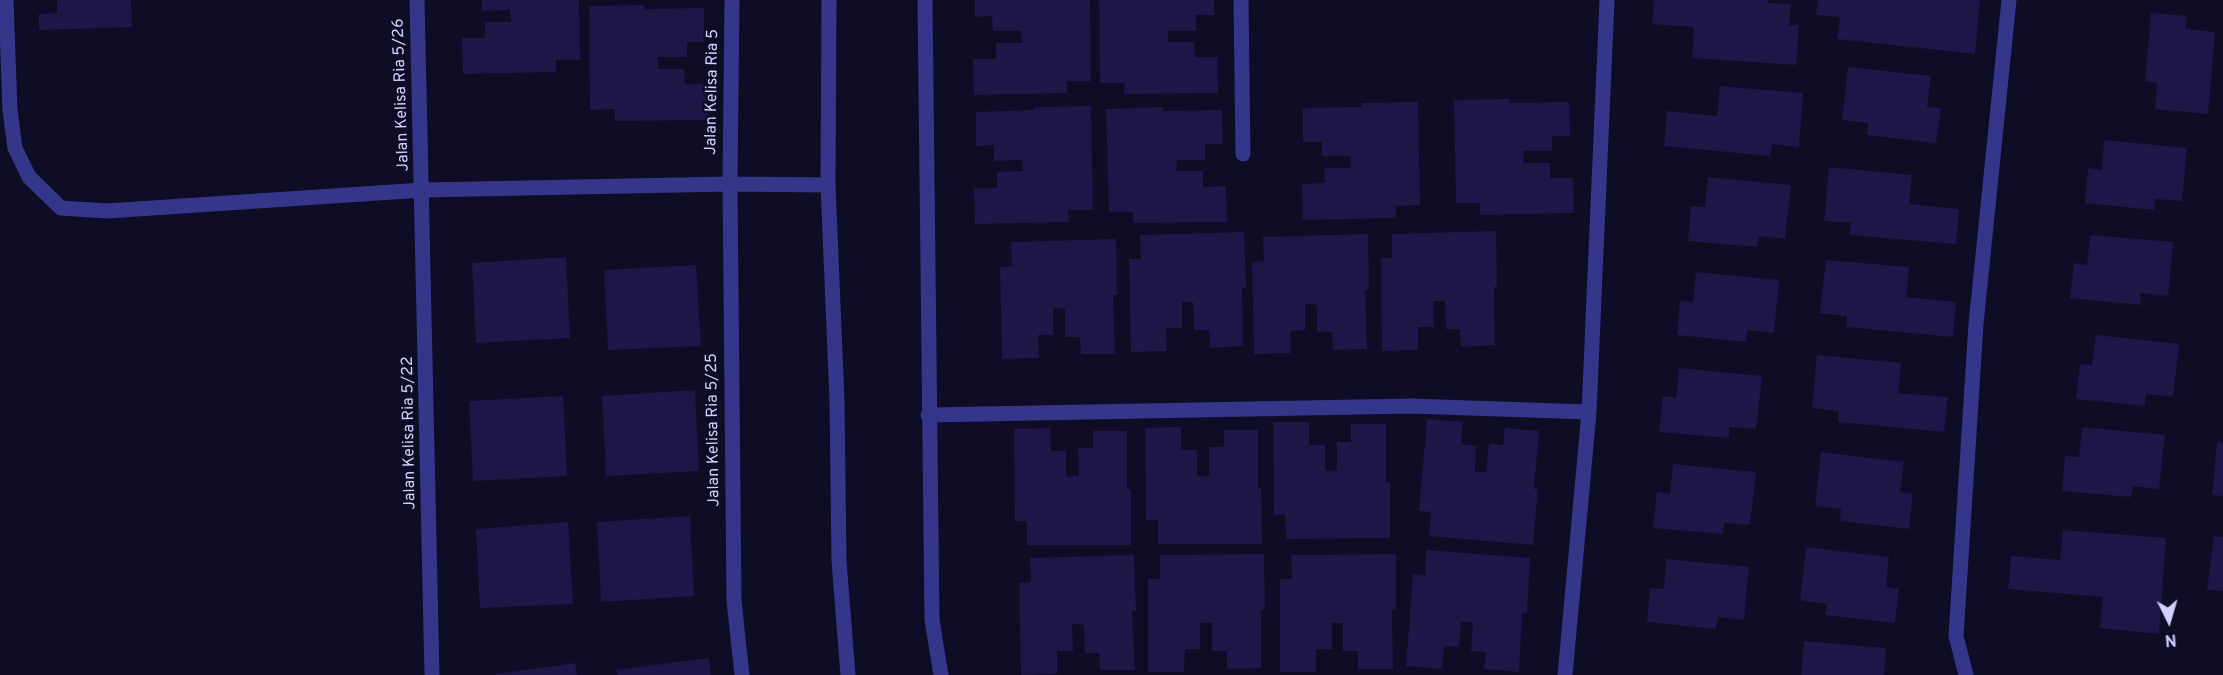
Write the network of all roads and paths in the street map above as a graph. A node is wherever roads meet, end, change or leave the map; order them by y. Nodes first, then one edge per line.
1 (6, 0) edge
2 (417, 0) edge
3 (732, 0) edge
4 (830, 0) edge
5 (925, 0) edge
6 (1241, 0) edge
7 (1607, 0) edge
8 (2009, 0) edge
9 (1243, 154) dead end
10 (729, 184) junction
11 (828, 185) junction
12 (423, 190) junction
13 (1589, 412) junction
14 (928, 415) junction
15 (432, 675) edge
16 (742, 675) edge
17 (848, 675) edge
18 (941, 675) edge
19 (1564, 675) edge
20 (1966, 675) edge

1 - 12 street
2 - 12 street, Jalan Kelisa Ria 5/26
3 - 10 street, Jalan Kelisa Ria 5
4 - 11 street
5 - 14 street
6 - 9 street
7 - 13 street
8 - 20 street
10 - 11 street
10 - 12 street
10 - 16 street, Jalan Kelisa Ria 5/25
11 - 17 street
12 - 15 street, Jalan Kelisa Ria 5/22
13 - 14 street
13 - 19 street
14 - 18 street

